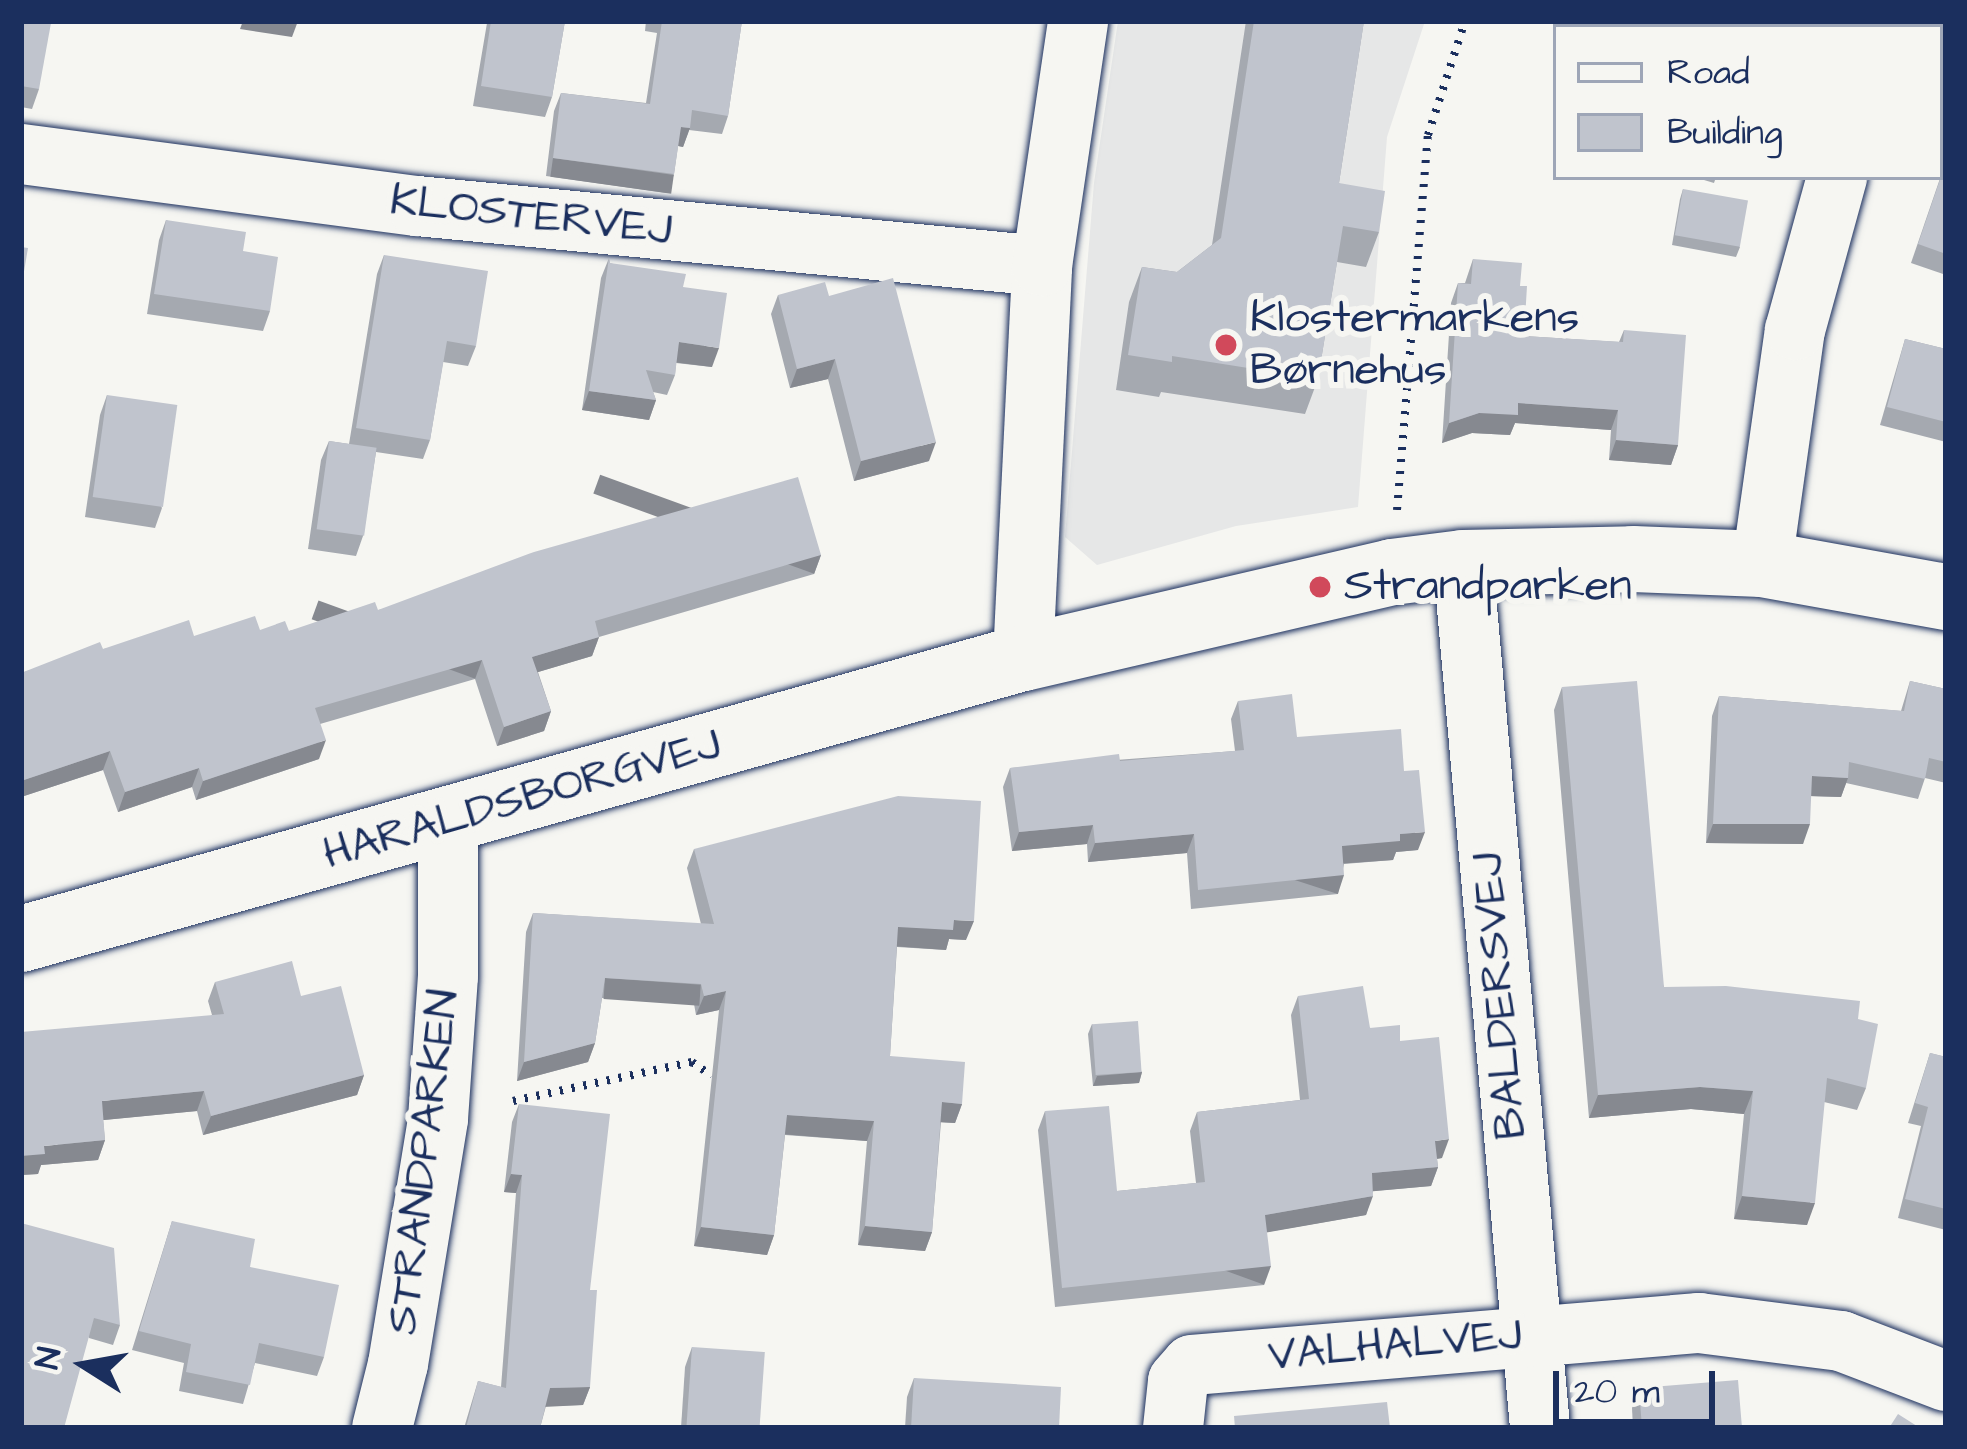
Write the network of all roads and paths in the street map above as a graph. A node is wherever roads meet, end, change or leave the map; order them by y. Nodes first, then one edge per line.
1 (1078, 21) edge
2 (1465, 21) edge
3 (21, 154) edge
4 (1836, 180) edge
5 (1042, 266) junction
6 (1463, 563) junction
7 (1762, 564) junction
8 (1393, 572) junction
9 (1946, 597) edge
10 (1022, 658) junction
11 (448, 821) junction
12 (21, 939) edge
13 (712, 1076) edge
14 (513, 1101) dead end
15 (1529, 1334) junction
16 (1946, 1381) edge
17 (382, 1428) edge
18 (1173, 1428) edge
19 (1540, 1428) edge

1 - 5 street
2 - 8 path
3 - 5 street, KLOSTERVEJ
4 - 7 street
5 - 10 street
6 - 7 street, HARALDSBORGVEJ
6 - 8 street, HARALDSBORGVEJ
6 - 15 street, BALDERSVEJ
7 - 9 street, HARALDSBORGVEJ
8 - 10 street, HARALDSBORGVEJ
10 - 11 street, HARALDSBORGVEJ
11 - 12 street, HARALDSBORGVEJ
11 - 17 street, STRANDPARKEN
13 - 14 path
15 - 16 street, VALHALVEJ
15 - 18 street, VALHALVEJ
15 - 19 street, BALDERSVEJ

